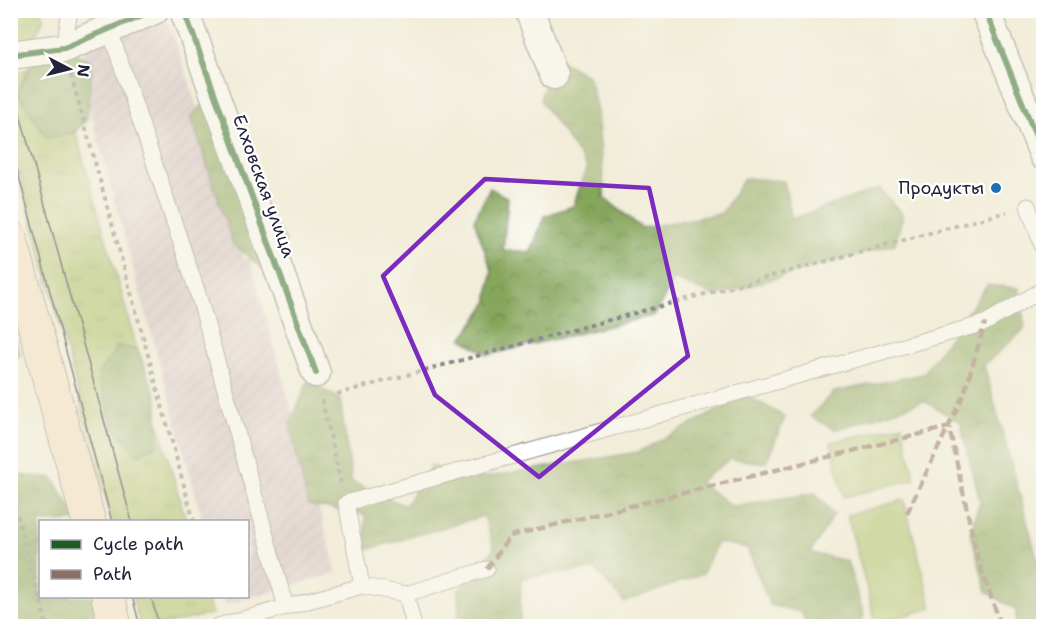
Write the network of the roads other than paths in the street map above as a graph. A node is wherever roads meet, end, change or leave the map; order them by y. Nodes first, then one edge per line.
1 (70, 10) edge
2 (154, 10) edge
3 (184, 10) edge
4 (529, 10) edge
5 (985, 10) edge
6 (110, 30) junction
7 (64, 48) junction
8 (10, 55) edge
9 (554, 75) dead end
10 (1044, 156) edge
11 (1028, 206) road end
12 (10, 237) edge
13 (1044, 251) edge
14 (1044, 289) edge
15 (319, 385) road end
16 (87, 520) edge
17 (487, 569) dead end
18 (362, 586) junction
19 (406, 594) junction
20 (108, 598) edge
21 (286, 607) junction
22 (221, 626) edge
23 (116, 627) edge
24 (414, 627) edge

1 - 7 lane
2 - 6 street
3 - 15 street, Елховская улица
4 - 9 street
5 - 10 street
6 - 7 street
6 - 21 lane
7 - 8 street
11 - 13 lane
12 - 16 main road
14 - 18 lane
17 - 19 lane
18 - 19 lane
18 - 21 lane
19 - 24 lane
20 - 23 main road
21 - 22 lane

